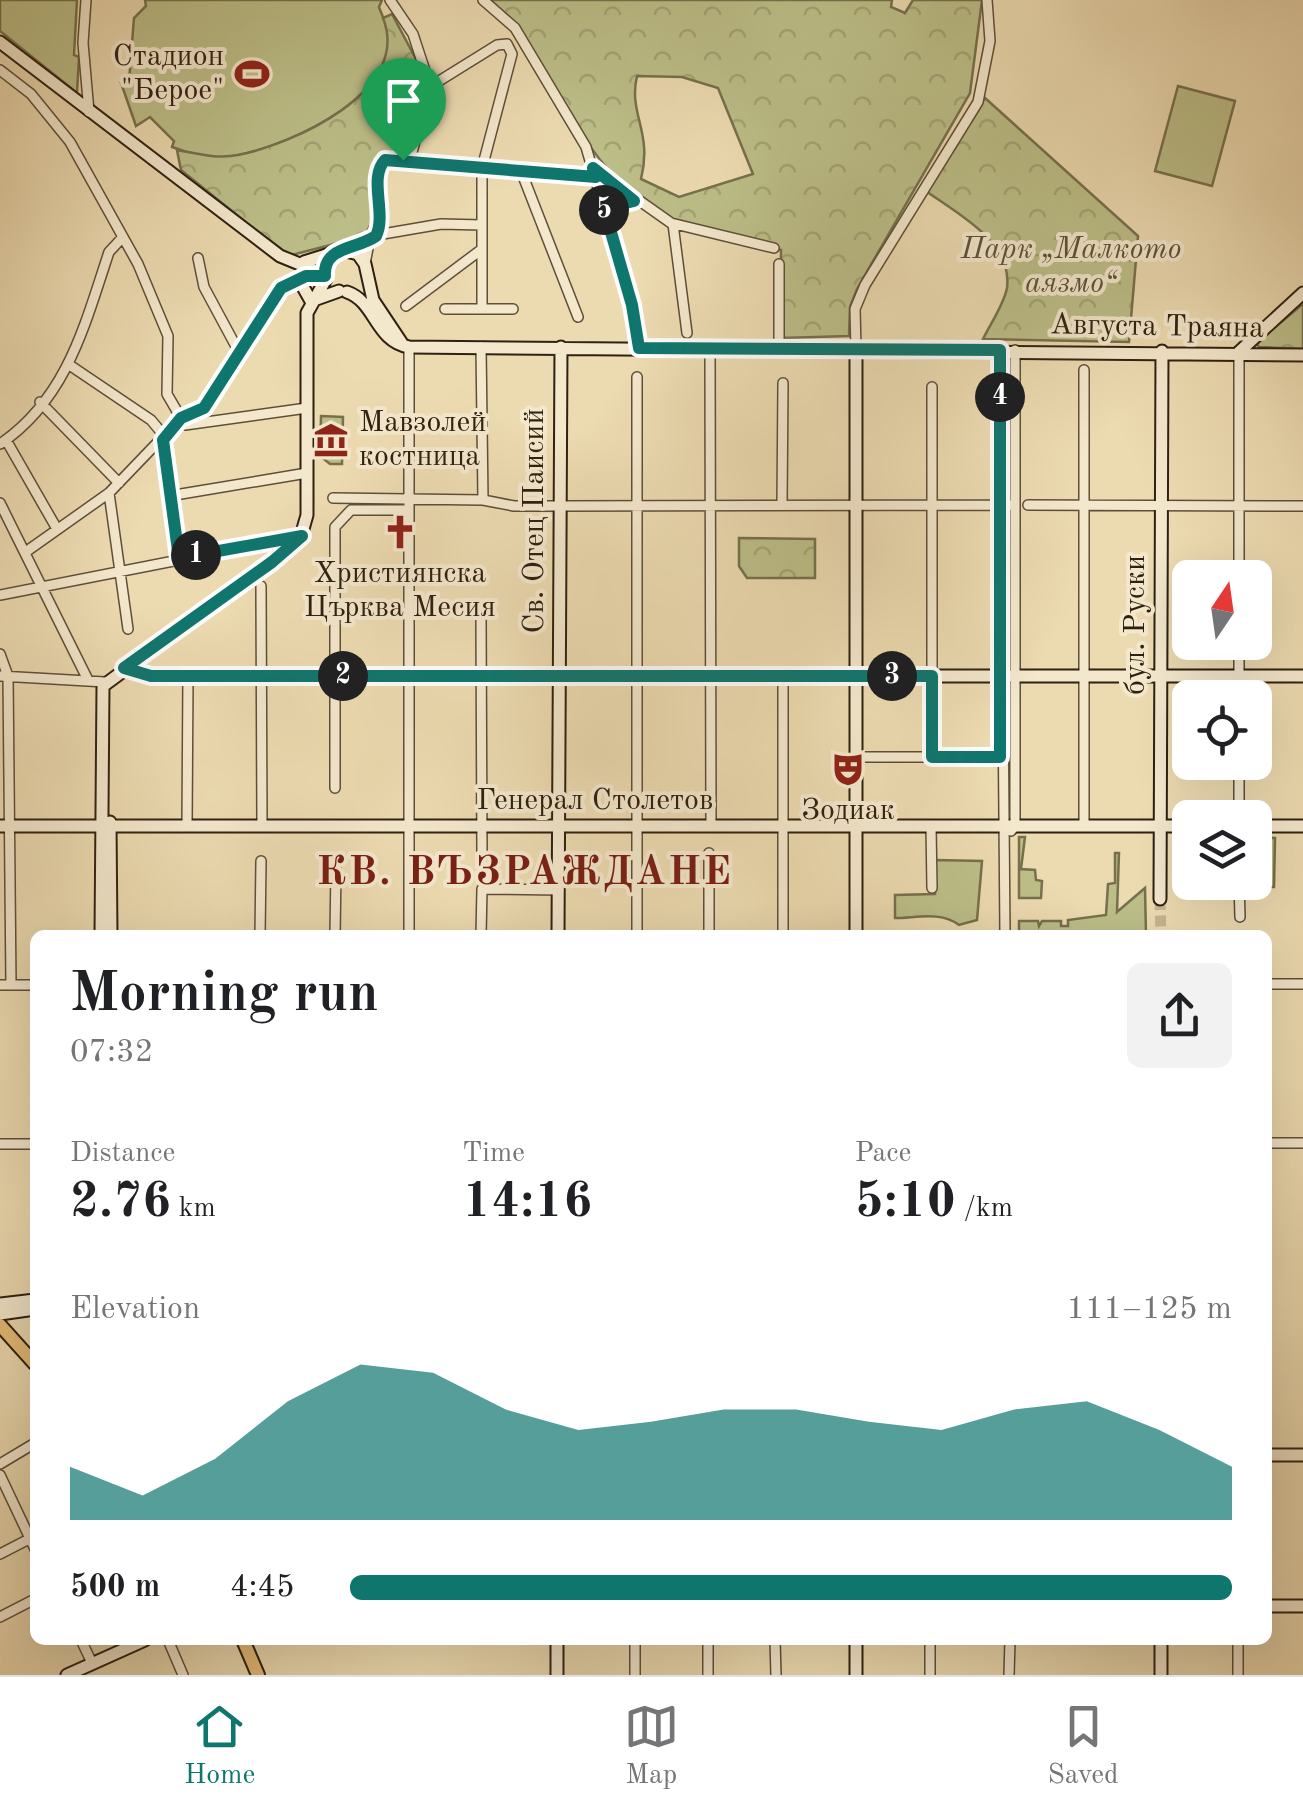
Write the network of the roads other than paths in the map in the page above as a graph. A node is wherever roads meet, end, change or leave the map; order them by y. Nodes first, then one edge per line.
1 (86, 0) edge
2 (390, 0) edge
3 (483, 0) edge
4 (987, 0) edge
5 (0, 42) edge
6 (0, 70) edge
7 (429, 89) junction
8 (89, 112) junction
9 (410, 159) junction
10 (482, 168) junction
11 (521, 172) junction
12 (594, 172) junction
13 (634, 201) junction
14 (604, 208) junction
15 (673, 224) junction
16 (482, 225) junction
17 (374, 237) junction
18 (122, 238) junction
19 (774, 248) dead end
20 (482, 249) junction
21 (340, 251) junction
22 (198, 258) dead end
23 (295, 262) junction
24 (779, 264) dead end
25 (366, 270) junction
26 (325, 277) junction
27 (295, 280) junction
28 (343, 291) junction
29 (1303, 293) edge
30 (311, 301) junction
31 (406, 306) dead end
32 (445, 308) dead end
33 (482, 309) junction
34 (513, 309) dead end
35 (578, 317) dead end
36 (687, 333) dead end
37 (409, 347) junction
38 (481, 347) junction
39 (561, 347) junction
40 (639, 348) junction
41 (710, 348) junction
42 (778, 348) junction
43 (856, 349) junction
44 (1000, 350) junction
45 (1016, 350) junction
46 (1162, 351) junction
47 (240, 352) junction
48 (1239, 352) junction
49 (1303, 355) edge
50 (71, 366) junction
51 (1084, 370) dead end
52 (636, 377) dead end
53 (784, 383) dead end
54 (932, 387) dead end
55 (40, 402) junction
56 (307, 408) junction
57 (181, 418) junction
58 (163, 440) junction
59 (3, 442) edge
60 (307, 473) junction
61 (119, 483) junction
62 (109, 493) junction
63 (169, 496) junction
64 (333, 498) dead end
65 (482, 500) junction
66 (0, 503) edge
67 (409, 504) junction
68 (856, 505) junction
69 (932, 505) junction
70 (999, 505) junction
71 (1014, 505) junction
72 (1028, 505) dead end
73 (1084, 505) junction
74 (1162, 505) junction
75 (559, 506) junction
76 (636, 506) junction
77 (710, 506) junction
78 (782, 506) junction
79 (1239, 506) junction
80 (1303, 506) edge
81 (4, 519) edge
82 (57, 529) junction
83 (302, 536) junction
84 (26, 550) junction
85 (179, 558) junction
86 (1239, 560) edge
87 (120, 571) junction
88 (42, 586) junction
89 (261, 586) dead end
90 (0, 594) edge
91 (481, 616) dead end
92 (128, 629) dead end
93 (0, 654) edge
94 (1239, 660) edge
95 (124, 668) junction
96 (4, 676) edge
97 (188, 676) junction
98 (261, 676) junction
99 (335, 676) junction
100 (409, 676) junction
101 (482, 676) junction
102 (560, 676) junction
103 (636, 676) junction
104 (711, 676) junction
105 (783, 676) junction
106 (856, 676) junction
107 (932, 676) junction
108 (1007, 676) junction
109 (1084, 676) junction
110 (1161, 676) junction
111 (1239, 676) junction
112 (1303, 676) edge
113 (87, 678) junction
114 (1239, 680) edge
115 (105, 682) junction
116 (932, 757) junction
117 (1000, 757) junction
118 (856, 758) junction
119 (335, 788) dead end
120 (5, 826) edge
121 (105, 826) junction
122 (187, 826) junction
123 (262, 826) junction
124 (409, 826) junction
125 (482, 826) junction
126 (559, 826) junction
127 (636, 826) junction
128 (710, 826) junction
129 (783, 826) junction
130 (856, 826) junction
131 (931, 826) junction
132 (1084, 826) junction
133 (1161, 826) junction
134 (1172, 826) edge
135 (1272, 826) edge
136 (1303, 826) edge
137 (1008, 829) junction
138 (709, 853) dead end
139 (482, 857) dead end
140 (261, 861) dead end
141 (336, 868) dead end
142 (932, 888) dead end
143 (559, 890) junction
144 (1160, 898) tunnel mouth
145 (1240, 900) edge
146 (1240, 916) dead end
147 (100, 930) edge
148 (112, 930) edge
149 (260, 930) edge
150 (335, 930) edge
151 (409, 930) edge
152 (481, 930) edge
153 (558, 930) edge
154 (637, 930) edge
155 (709, 930) edge
156 (783, 930) edge
157 (856, 930) edge
158 (1008, 930) edge
159 (1272, 984) edge
160 (1303, 984) edge
161 (5, 985) edge
162 (1272, 1142) edge
163 (1303, 1142) edge
164 (0, 1144) edge
165 (30, 1144) edge
166 (30, 1301) edge
167 (0, 1304) edge
168 (30, 1310) edge
169 (0, 1314) edge
170 (0, 1325) edge
171 (30, 1358) edge
172 (30, 1446) edge
173 (1272, 1455) edge
174 (1303, 1455) edge
175 (0, 1464) edge
176 (0, 1475) edge
177 (30, 1533) edge
178 (30, 1538) edge
179 (0, 1554) edge
180 (30, 1602) edge
181 (1272, 1606) edge
182 (1303, 1606) edge
183 (0, 1617) edge
184 (83, 1645) edge
185 (133, 1645) edge
186 (170, 1645) edge
187 (246, 1645) edge
188 (557, 1645) edge
189 (635, 1645) edge
190 (708, 1645) edge
191 (776, 1645) edge
192 (856, 1645) edge
193 (930, 1645) edge
194 (1010, 1645) edge
195 (1161, 1645) edge
196 (1238, 1645) edge
197 (92, 1663) junction
198 (67, 1675) edge
199 (182, 1675) edge
200 (258, 1675) edge
201 (557, 1675) edge
202 (635, 1675) edge
203 (708, 1675) edge
204 (776, 1675) edge
205 (856, 1675) edge
206 (930, 1675) edge
207 (1009, 1675) edge
208 (1161, 1675) edge
209 (1238, 1675) edge

1 - 8 street
2 - 7 street
3 - 12 street
4 - 43 street
5 - 8 street
6 - 18 street
7 - 9 street
7 - 10 street
8 - 23 street
9 - 10 street
9 - 17 street
10 - 11 street
10 - 16 street
11 - 12 street
11 - 35 street
12 - 13 street
12 - 14 street
13 - 14 street
13 - 15 street
14 - 40 street
15 - 19 street
15 - 36 street
16 - 17 street
16 - 20 street
17 - 21 street
17 - 25 street
18 - 50 street
18 - 57 street
20 - 31 street
20 - 33 street
21 - 23 street
21 - 25 street
21 - 26 street
22 - 47 street
23 - 26 street
23 - 27 street
24 - 42 street
25 - 28 street
25 - 37 street
26 - 27 street
26 - 28 street
26 - 30 street
27 - 30 street
27 - 47 street
28 - 30 street
28 - 37 street
29 - 48 street
30 - 56 street
32 - 33 street
33 - 34 street
37 - 38 street, Августа Траяна
37 - 67 street
38 - 39 street, Августа Траяна
38 - 65 street
39 - 40 street, Августа Траяна
39 - 75 street, Св. Отец Паисий
40 - 41 street, Августа Траяна
41 - 42 street, Августа Траяна
41 - 77 street
42 - 43 street, Августа Траяна
43 - 44 street, Августа Траяна
43 - 68 street
44 - 45 street, Августа Траяна
44 - 70 street
45 - 46 street, Августа Траяна
45 - 71 street
46 - 48 street, Августа Траяна
46 - 74 street, бул. Руски
47 - 57 street
48 - 49 street, Августа Траяна
48 - 79 street
50 - 55 street
50 - 58 street
51 - 73 street
52 - 76 street
53 - 78 street
54 - 69 street
55 - 59 street
55 - 61 street
56 - 57 street
56 - 60 street
57 - 58 street
58 - 61 street
58 - 63 street
59 - 82 street
60 - 63 street
60 - 83 street
61 - 62 street
62 - 82 street
62 - 87 street
63 - 85 street
64 - 67 street
65 - 67 street
65 - 75 street
66 - 81 street
67 - 99 street
67 - 100 street
68 - 69 street
68 - 78 street
68 - 106 street
69 - 70 street
69 - 107 street
70 - 71 street
70 - 108 street
71 - 108 street
72 - 73 street
73 - 74 street
73 - 109 street
74 - 79 street
74 - 110 street, бул. Руски
75 - 76 street
75 - 102 street, Св. Отец Паисий
76 - 77 street
76 - 103 street
77 - 78 street
77 - 104 street
79 - 80 street
79 - 86 street
81 - 84 street
82 - 84 street
83 - 85 street
83 - 95 street
84 - 88 street
85 - 87 street
87 - 88 street
87 - 92 street
88 - 90 street
88 - 113 street
89 - 98 street
91 - 101 street
93 - 96 street
94 - 111 street
95 - 97 street
95 - 115 street
96 - 113 street
96 - 120 street
97 - 98 street
97 - 122 street
98 - 99 street
98 - 123 street
99 - 100 street
99 - 119 street
100 - 101 street
100 - 124 street
101 - 102 street
101 - 125 street
102 - 103 street
102 - 126 street, Св. Отец Паисий
103 - 104 street
103 - 127 street
104 - 105 street
104 - 128 street
105 - 106 street
105 - 129 street
106 - 107 street
106 - 118 street
107 - 108 street
107 - 116 street
108 - 109 street
108 - 117 street
108 - 137 street
109 - 110 street
109 - 132 street
110 - 111 street
110 - 133 street, бул. Руски
111 - 112 street
111 - 114 street
113 - 115 street
115 - 121 street
116 - 117 street
116 - 118 street
117 - 137 street
118 - 130 street
120 - 121 street, Генерал Столетов
120 - 161 street
121 - 122 street, Генерал Столетов
121 - 147 street
121 - 148 street
122 - 123 street, Генерал Столетов
123 - 124 street, Генерал Столетов
124 - 125 street, Генерал Столетов
124 - 151 street
125 - 126 street, Генерал Столетов
125 - 139 street
126 - 127 street, Генерал Столетов
126 - 143 street, Св. Отец Паисий
127 - 128 street, Генерал Столетов
127 - 154 street
128 - 129 street, Генерал Столетов
129 - 130 street, Генерал Столетов
129 - 156 street
130 - 131 street, Генерал Столетов
130 - 157 street
131 - 137 street, Генерал Столетов
131 - 142 street
132 - 133 street, Генерал Столетов
132 - 137 street, Генерал Столетов
133 - 134 street, Генерал Столетов
133 - 144 street, бул. Руски
135 - 136 street
137 - 158 street
138 - 155 street
140 - 149 street
141 - 150 street
143 - 152 street
143 - 153 street, Св. Отец Паисий
145 - 146 street
159 - 160 street
162 - 163 street
164 - 165 street
166 - 167 street
168 - 169 street
170 - 171 main road
172 - 175 street
173 - 174 street
176 - 177 street
178 - 179 street
180 - 183 street
181 - 182 street
184 - 197 street
185 - 197 street
186 - 199 street
187 - 200 main road
188 - 201 street
189 - 202 street
190 - 203 street
191 - 204 street
192 - 205 street
193 - 206 street
194 - 207 street
195 - 208 street
196 - 209 street
197 - 198 street

